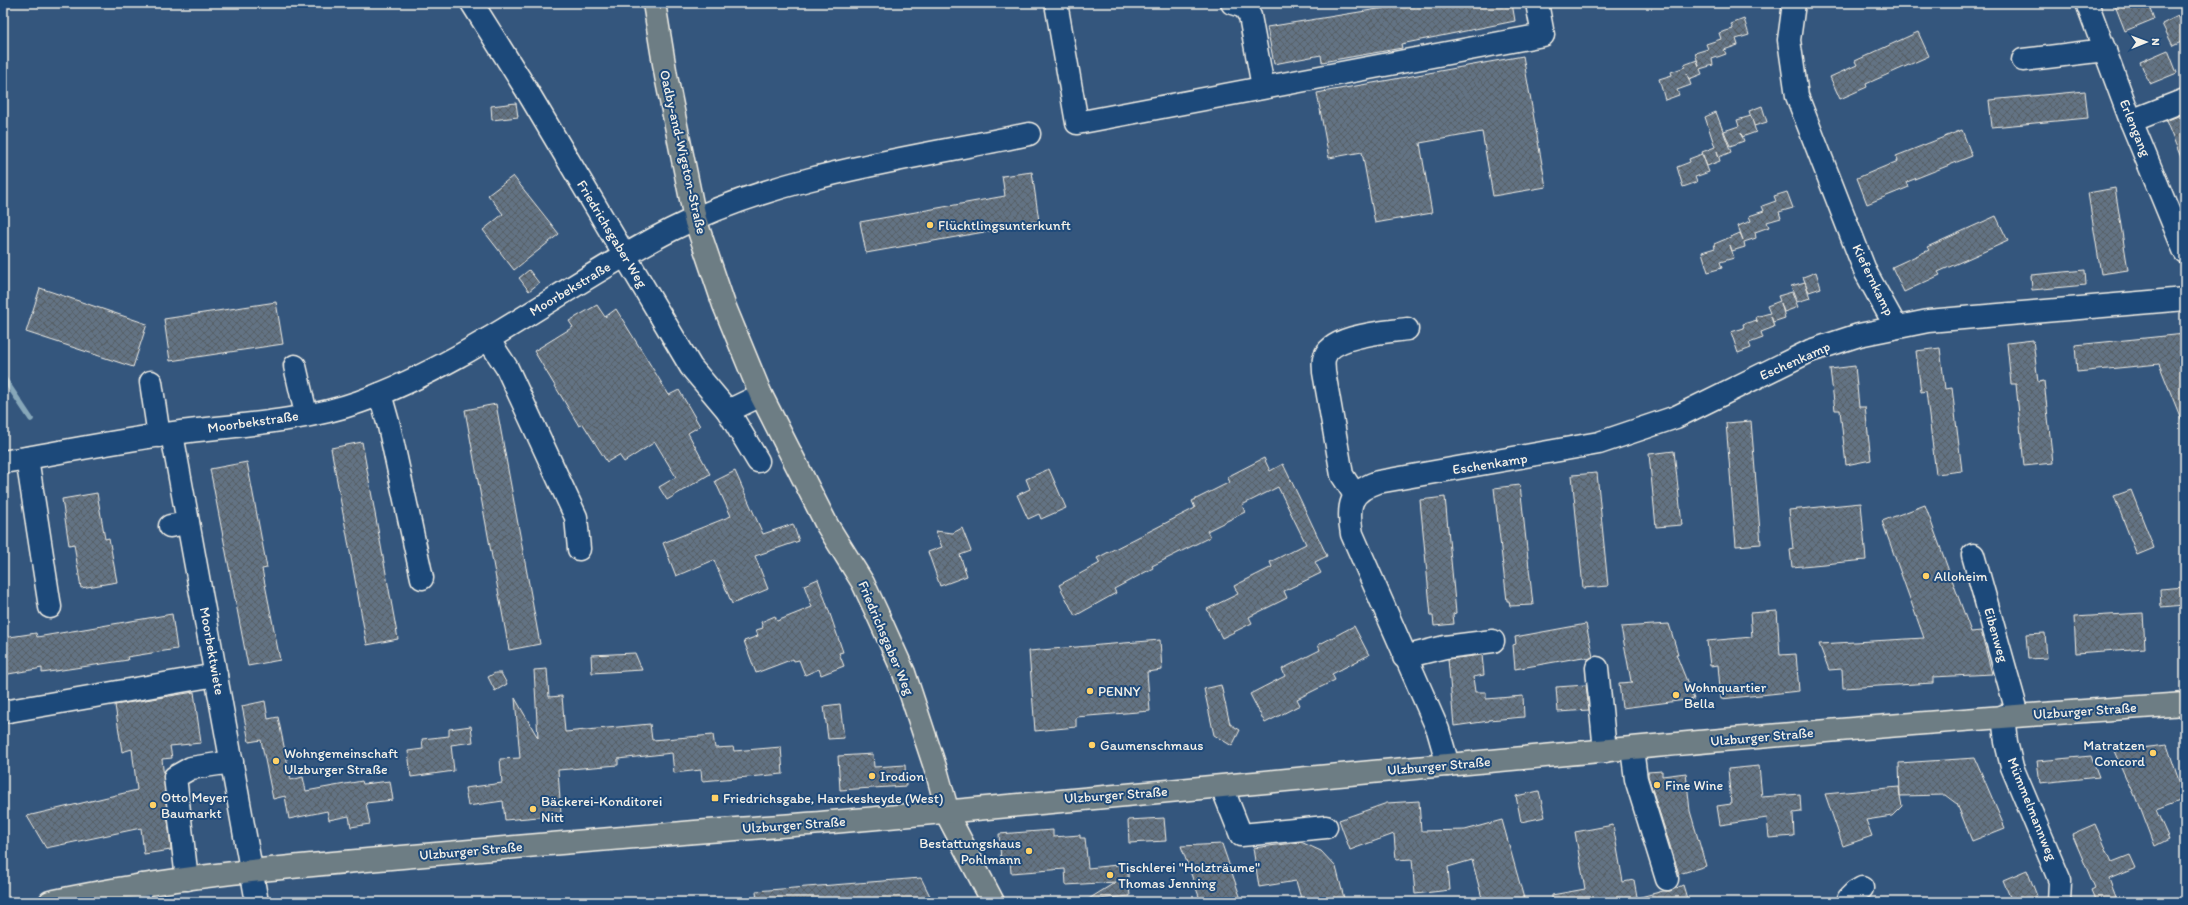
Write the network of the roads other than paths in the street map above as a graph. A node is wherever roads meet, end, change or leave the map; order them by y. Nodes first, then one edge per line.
1 (472, 3) edge
2 (654, 3) edge
3 (1056, 3) edge
4 (1232, 3) edge
5 (1537, 3) edge
6 (1794, 3) edge
7 (2087, 3) edge
8 (2105, 50) junction
9 (2022, 60) dead end
10 (1263, 86) junction
11 (2185, 100) edge
12 (2132, 120) junction
13 (1029, 134) dead end
14 (695, 219) junction
15 (2185, 252) edge
16 (624, 257) junction
17 (2185, 299) edge
18 (1896, 326) junction
19 (1407, 329) dead end
20 (488, 339) junction
21 (295, 366) dead end
22 (151, 382) dead end
23 (380, 394) junction
24 (761, 395) junction
25 (728, 411) junction
26 (306, 414) junction
27 (166, 434) junction
28 (27, 458) junction
29 (758, 461) dead end
30 (3, 462) edge
31 (801, 474) joint
32 (1354, 495) junction
33 (579, 549) dead end
34 (1973, 555) dead end
35 (422, 578) dead end
36 (50, 607) dead end
37 (1493, 641) dead end
38 (1404, 657) junction
39 (1597, 668) dead end
40 (216, 674) junction
41 (2185, 704) edge
42 (3, 712) edge
43 (2010, 716) junction
44 (1632, 749) junction
45 (1605, 751) junction
46 (232, 762) junction
47 (1448, 765) junction
48 (1222, 787) junction
49 (947, 811) junction
50 (1326, 827) dead end
51 (251, 869) junction
52 (187, 878) junction
53 (1667, 880) dead end
54 (140, 894) edge
55 (50, 902) edge
56 (257, 902) edge
57 (993, 902) edge
58 (2059, 902) edge

1 - 16 street, Friedrichsgaber Weg
2 - 14 main road, Oadby-and-Wigston-Straße
3 - 10 street
4 - 10 street
5 - 10 street
6 - 18 street, Kiefernkamp
7 - 8 street, Erlengang
8 - 9 street
8 - 12 street, Erlengang
11 - 12 street
12 - 15 street, Erlengang
13 - 14 street, Moorbekstraße
14 - 16 street, Moorbekstraße
14 - 24 main road, Oadby-and-Wigston-Straße
16 - 20 street, Moorbekstraße
16 - 25 street, Friedrichsgaber Weg
17 - 18 street, Kiefernkamp
18 - 32 street, Eschenkamp
19 - 32 street
20 - 23 street, Moorbekstraße
20 - 33 street
21 - 26 street
22 - 27 street, Moorbektwiete
23 - 26 street, Moorbekstraße
23 - 35 street
24 - 25 street
24 - 31 main road, Oadby-and-Wigston-Straße
25 - 29 street, Friedrichsgaber Weg
26 - 27 street, Moorbekstraße
27 - 28 street, Moorbekstraße
27 - 40 street, Moorbektwiete
28 - 30 street, Moorbekstraße
28 - 36 street
31 - 49 main road, Friedrichsgaber Weg
32 - 38 street
34 - 43 street, Eibenweg
37 - 38 street
38 - 47 street
39 - 45 street
40 - 42 street
40 - 46 street, Moorbektwiete
41 - 43 main road, Ulzburger Straße
43 - 44 main road, Ulzburger Straße
43 - 58 street, Mümmelmannweg
44 - 45 main road, Ulzburger Straße
44 - 53 street
45 - 47 main road, Ulzburger Straße
46 - 51 street, Moorbektwiete
46 - 52 street
47 - 48 main road, Ulzburger Straße
48 - 49 main road, Ulzburger Straße
48 - 50 street
49 - 51 main road, Ulzburger Straße
49 - 57 main road, Friedrichsgaber Weg
51 - 52 main road, Ulzburger Straße
51 - 56 street, Moorbektwiete
52 - 54 main road, Ulzburger Straße
54 - 55 main road, Ulzburger Straße

